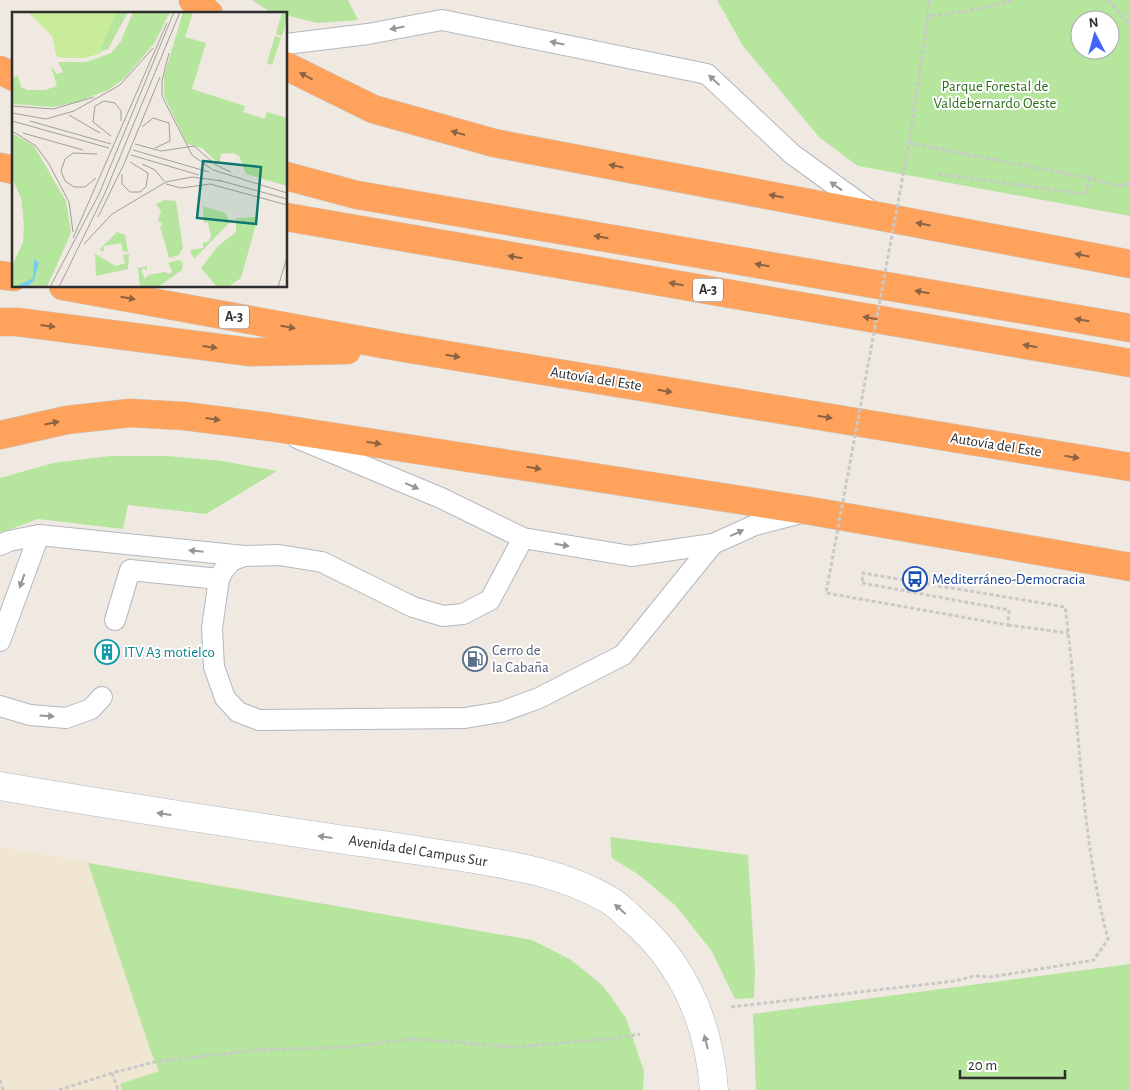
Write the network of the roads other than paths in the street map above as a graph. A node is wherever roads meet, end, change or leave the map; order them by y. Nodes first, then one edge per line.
1 (193, 0) edge
2 (207, 12) edge
3 (288, 44) edge
4 (288, 67) edge
5 (0, 70) edge
6 (12, 76) edge
7 (288, 177) edge
8 (876, 215) junction
9 (288, 217) edge
10 (1130, 264) edge
11 (74, 288) edge
12 (0, 322) edge
13 (1130, 328) edge
14 (404, 348) junction
15 (1130, 363) edge
16 (270, 427) junction
17 (1, 434) edge
18 (1130, 467) edge
19 (811, 511) junction
20 (39, 535) junction
21 (523, 538) junction
22 (713, 544) junction
23 (0, 545) edge
24 (244, 556) junction
25 (1130, 567) edge
26 (219, 579) junction
27 (115, 620) dead end
28 (0, 641) edge
29 (102, 697) dead end
30 (0, 706) edge
31 (0, 772) edge
32 (0, 786) edge
33 (137, 810) junction
34 (714, 1090) edge

1 - 2 highway
8 -> 3 lane
8 -> 4 highway
5 - 6 highway
13 -> 7 highway
10 -> 8 highway
15 -> 9 highway, A-3
11 -> 14 highway, Autovía del Este / A-3
12 -> 14 highway
14 -> 18 highway, Autovía del Este / A-3
17 -> 16 highway
16 -> 19 highway
16 -> 21 lane
22 -> 19 lane
19 - 25 highway
20 - 23 lane
24 -> 20 lane
20 -> 28 lane
21 -> 22 lane
21 - 24 lane
22 - 26 lane
24 - 26 lane
26 - 27 lane
30 -> 29 lane
31 - 33 lane
32 - 33 street, Avenida del Campus Sur
34 -> 33 street, Avenida del Campus Sur

